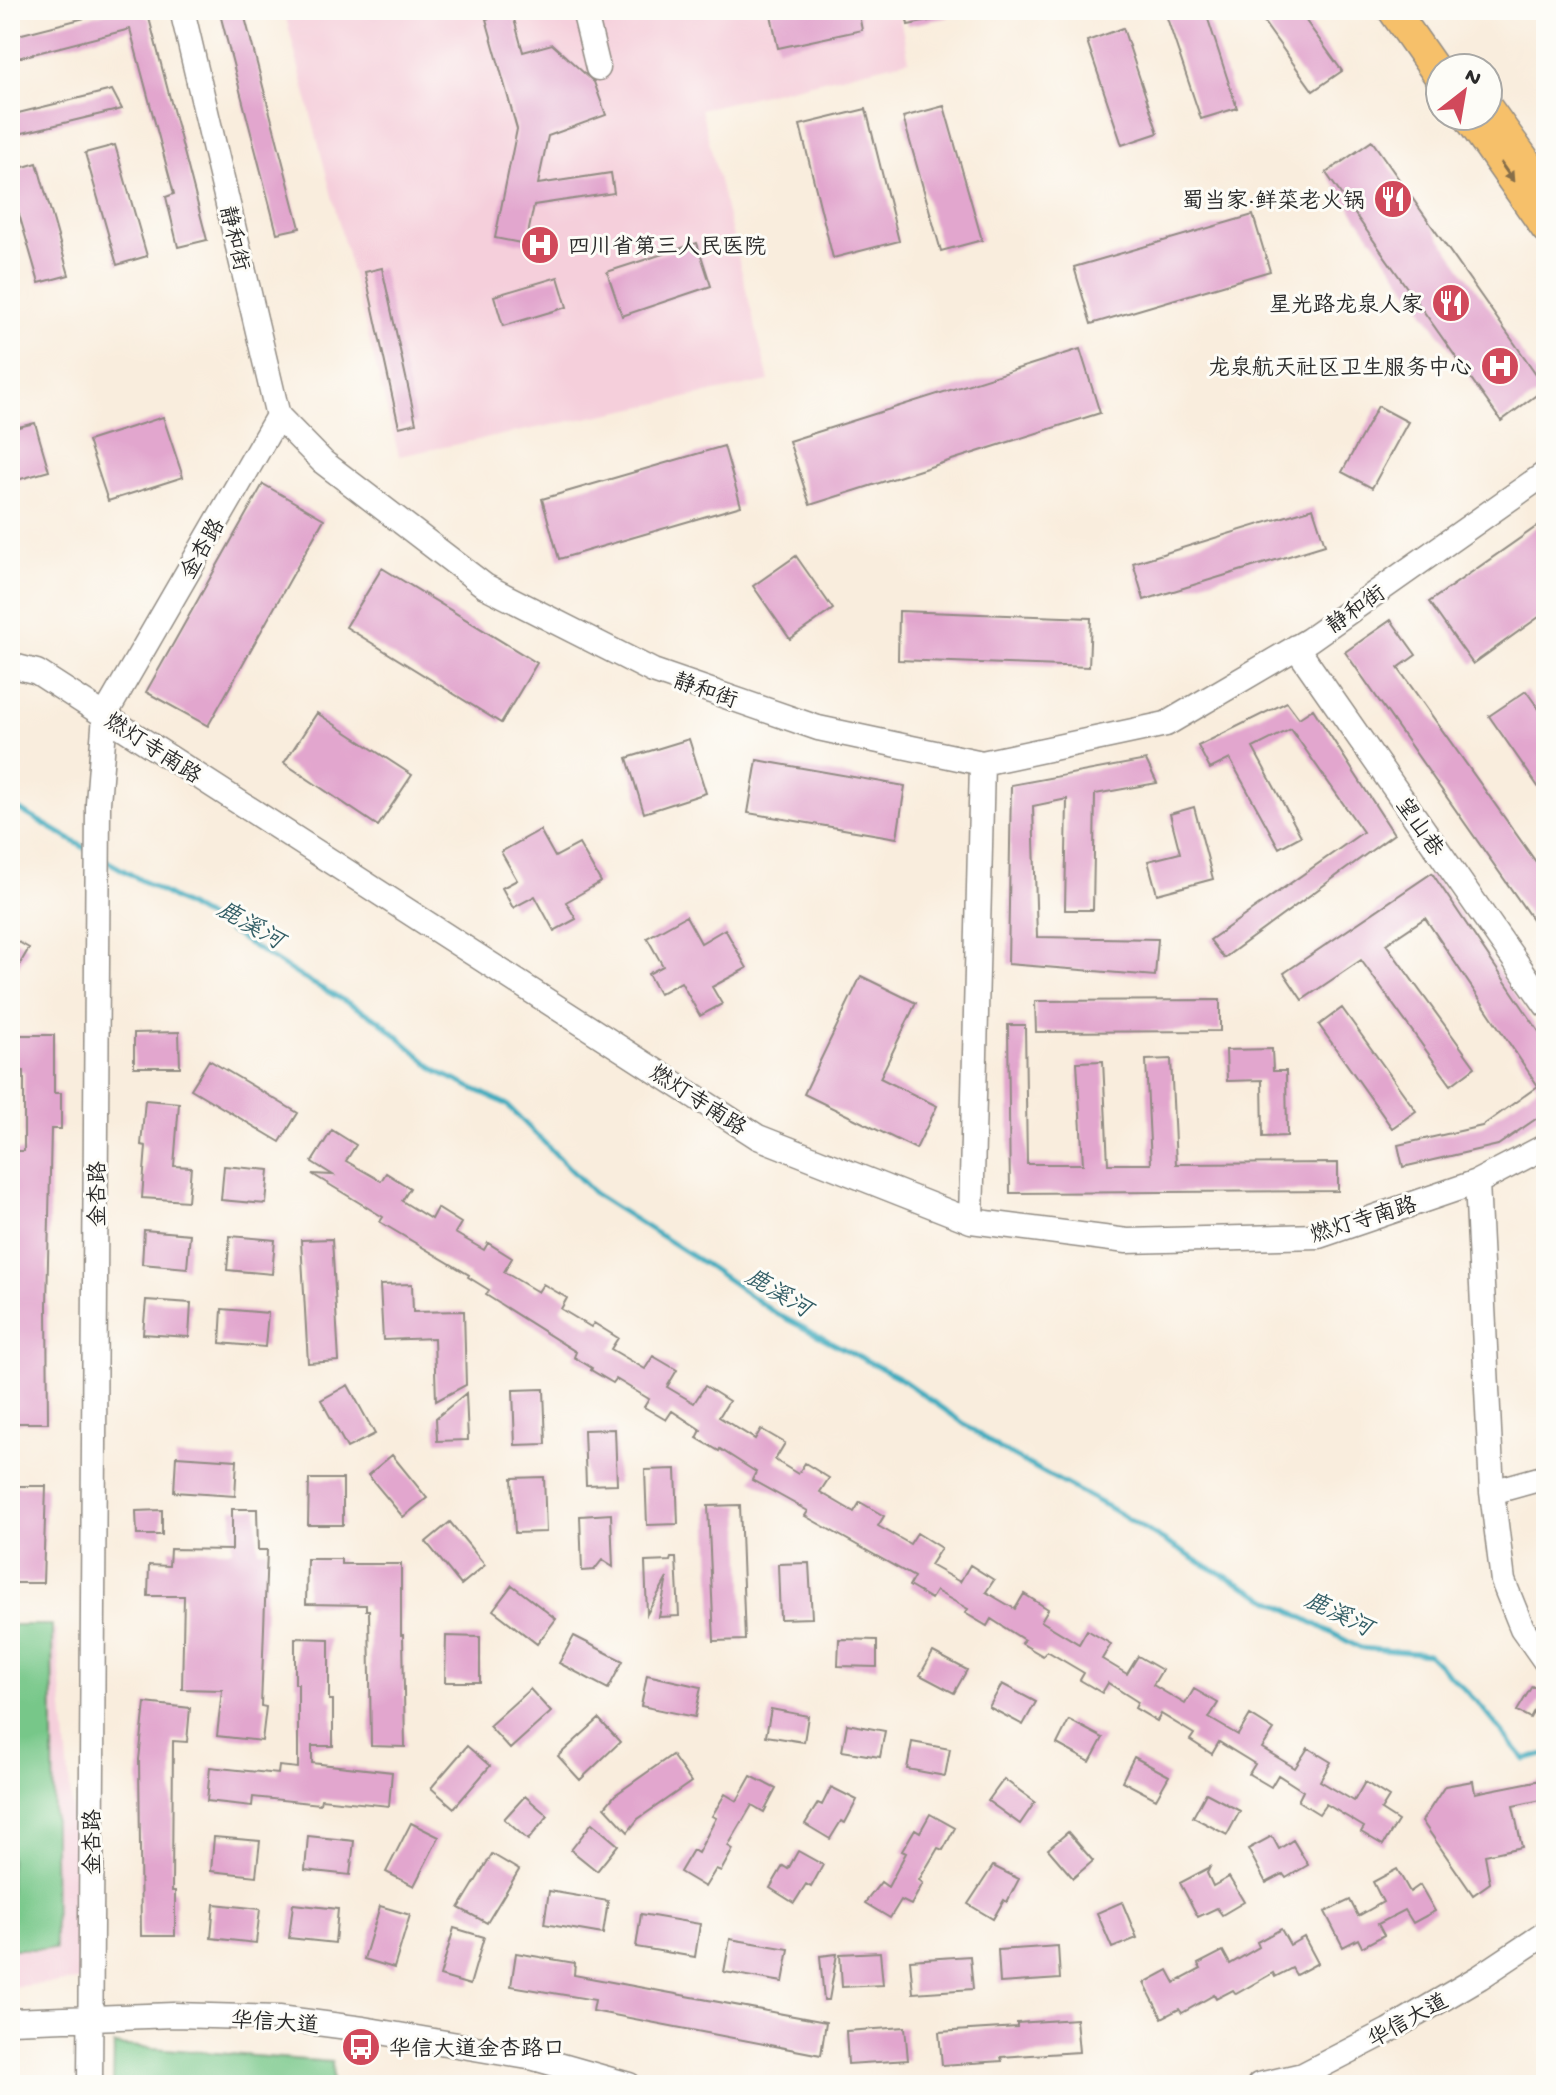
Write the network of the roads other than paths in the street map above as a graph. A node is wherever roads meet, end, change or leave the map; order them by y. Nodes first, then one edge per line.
1 (182, 10) edge
2 (584, 10) edge
3 (1393, 10) edge
4 (1418, 10) edge
5 (1448, 52) edge
6 (1424, 54) edge
7 (598, 68) dead end
8 (1504, 131) edge
9 (1479, 132) edge
10 (1546, 190) edge
11 (1546, 228) edge
12 (278, 416) junction
13 (1546, 473) edge
14 (1296, 647) junction
15 (10, 665) edge
16 (105, 715) junction
17 (982, 763) junction
18 (1546, 1005) edge
19 (1546, 1146) edge
20 (1477, 1182) junction
21 (971, 1221) junction
22 (1546, 1477) edge
23 (1492, 1492) junction
24 (1546, 1662) edge
25 (1546, 1933) edge
26 (90, 2018) junction
27 (10, 2021) edge
28 (90, 2085) edge
29 (629, 2085) edge
30 (1259, 2085) edge

1 - 12 street, 静和街
2 - 7 street
3 - 6 main road
4 - 5 main road
8 - 10 main road
9 -> 11 main road
12 - 16 street, 金杏路
12 - 17 street, 静和街
13 - 14 street, 静和街
14 - 17 street, 静和街
14 - 18 street, 望山巷
15 - 16 street, 燃灯寺南路
16 - 21 street, 燃灯寺南路
16 - 26 street, 金杏路
17 - 21 street
19 - 20 street, 燃灯寺南路
20 - 21 street, 燃灯寺南路
20 - 23 street
22 - 23 street
23 - 24 street
25 - 30 street, 华信大道
26 - 27 street, 华信大道
26 - 28 street, 金杏路
26 - 29 street, 华信大道

